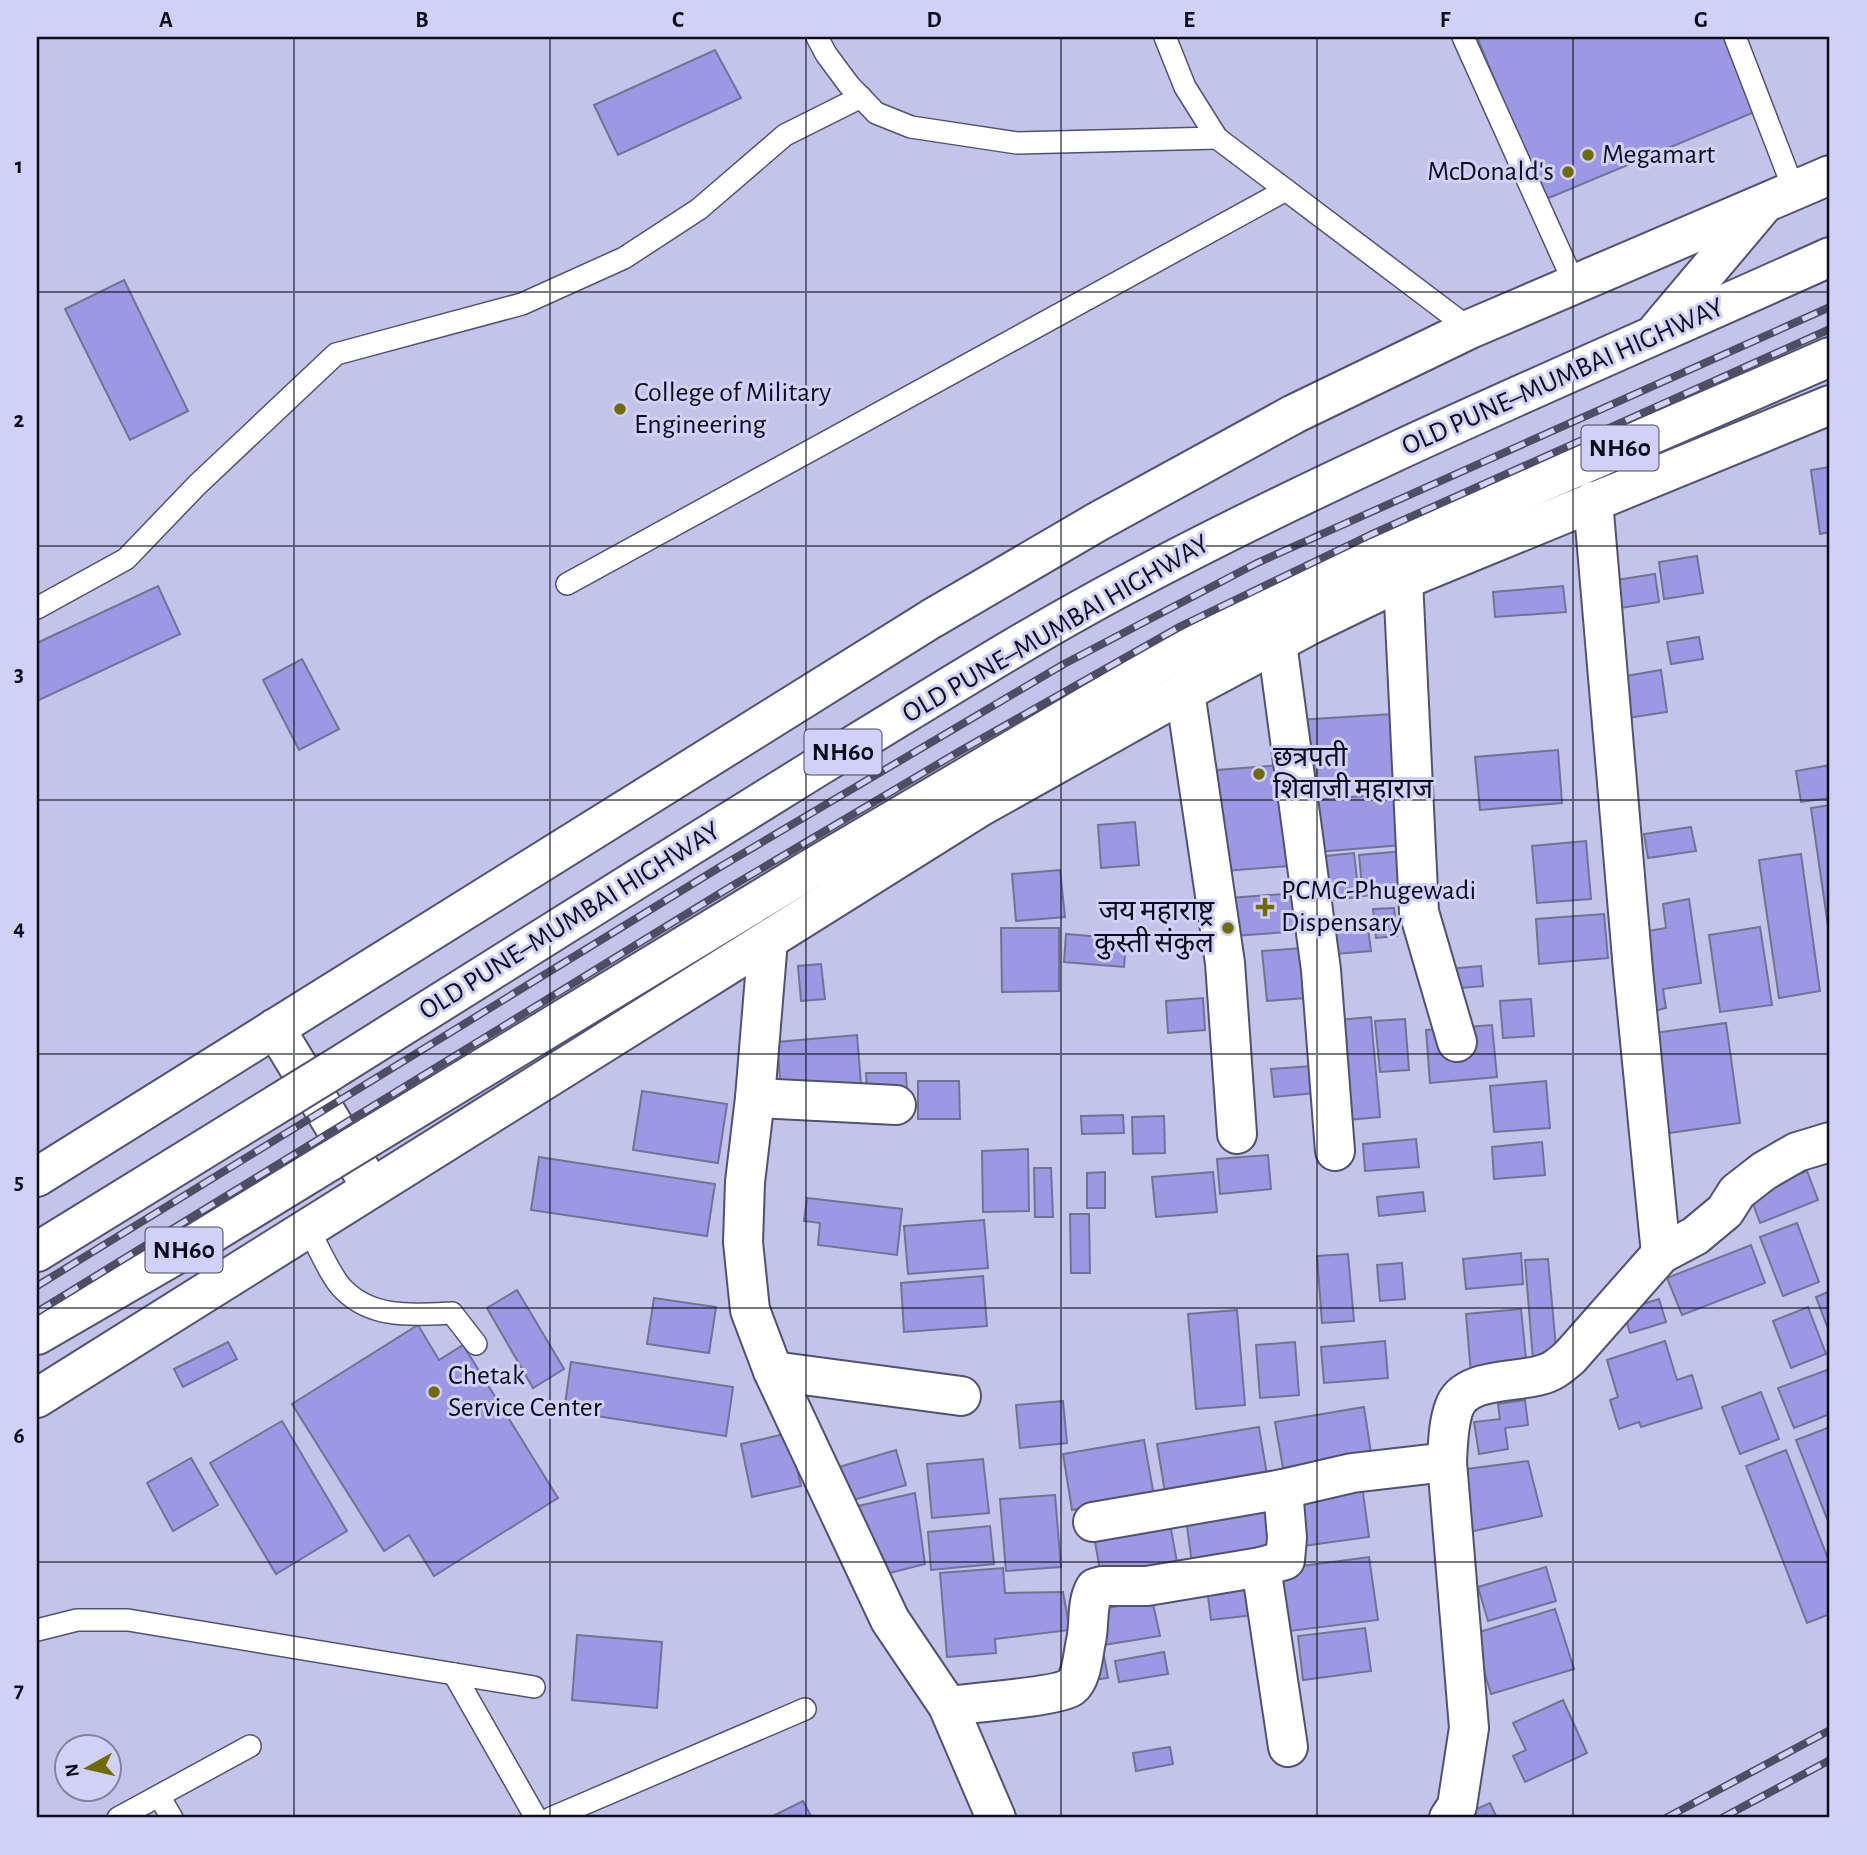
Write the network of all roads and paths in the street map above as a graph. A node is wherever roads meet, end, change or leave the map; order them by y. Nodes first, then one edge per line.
1 (817, 37) edge
2 (1165, 37) edge
3 (1463, 37) edge
4 (1735, 37) edge
5 (861, 97) junction
6 (1217, 138) junction
7 (1830, 175) edge
8 (1286, 190) junction
9 (1779, 197) junction
10 (1830, 257) edge
11 (1574, 283) junction
12 (1470, 329) junction
13 (1651, 338) junction
14 (1830, 356) edge
15 (1830, 405) edge
16 (1593, 501) junction
17 (1404, 580) junction
18 (567, 584) dead end
19 (37, 608) edge
20 (1277, 643) junction
21 (1185, 692) junction
22 (768, 940) junction
23 (275, 1028) junction
24 (1457, 1042) dead end
25 (755, 1098) junction
26 (896, 1105) dead end
27 (1237, 1134) dead end
28 (1830, 1142) edge
29 (1335, 1151) dead end
30 (37, 1177) edge
31 (371, 1188) junction
32 (308, 1228) junction
33 (37, 1252) edge
34 (1661, 1254) junction
35 (37, 1335) edge
36 (476, 1344) dead end
37 (773, 1371) junction
38 (961, 1396) dead end
39 (37, 1398) edge
40 (1447, 1462) junction
41 (1283, 1489) junction
42 (1093, 1522) dead end
43 (1261, 1567) junction
44 (37, 1630) edge
45 (454, 1674) junction
46 (534, 1687) dead end
47 (948, 1706) junction
48 (805, 1709) dead end
49 (250, 1746) dead end
50 (1288, 1747) dead end
51 (159, 1796) junction
52 (118, 1818) edge
53 (172, 1818) edge
54 (536, 1818) edge
55 (551, 1818) edge
56 (996, 1818) edge
57 (1449, 1818) edge

1 - 5 lane
2 - 6 lane
3 - 11 lane
4 - 9 lane
5 - 6 lane
5 - 19 lane
6 - 8 lane
7 - 9 main road
8 - 12 lane
8 - 18 lane
9 - 11 main road
9 - 13 main road
10 - 13 main road, OLD PUNE–MUMBAI HIGHWAY / NH60
11 - 12 main road
12 - 23 main road
13 - 33 main road, OLD PUNE–MUMBAI HIGHWAY / NH60, bridge
14 - 35 main road, NH60, bridge
15 - 16 main road
16 - 17 main road
16 - 34 main road
17 - 20 main road
17 - 24 main road
20 - 21 main road
20 - 29 main road
21 - 22 main road
21 - 27 main road
22 - 25 main road
22 - 31 main road
23 - 30 main road
23 - 31 main road
25 - 26 main road
25 - 37 main road
28 - 34 main road
31 - 32 main road
32 - 36 lane
32 - 39 main road
34 - 40 main road
37 - 38 main road
37 - 47 main road
40 - 41 main road
40 - 57 main road
41 - 42 main road
41 - 43 main road
43 - 47 main road
43 - 50 main road
44 - 45 lane
45 - 46 lane
45 - 54 lane
47 - 56 main road
48 - 55 lane
49 - 51 lane
51 - 52 lane
51 - 53 lane

